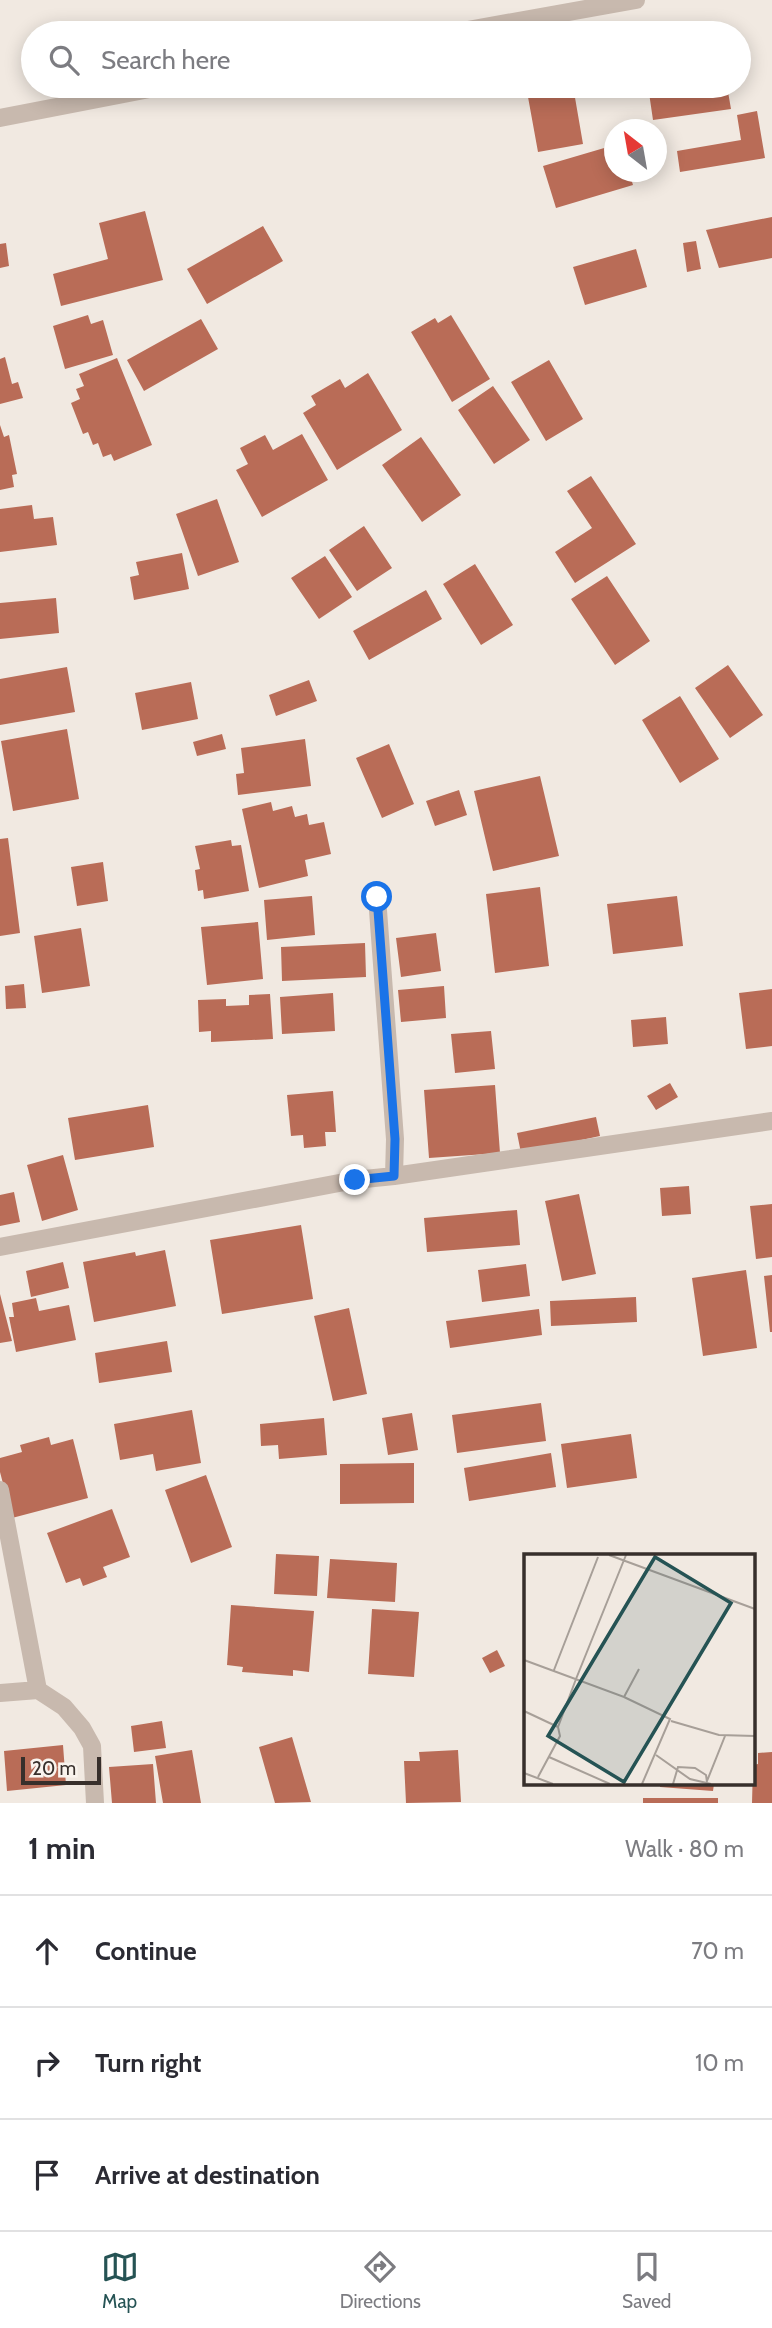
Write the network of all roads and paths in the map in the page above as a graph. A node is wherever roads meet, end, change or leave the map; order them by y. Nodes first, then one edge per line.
1 (636, 0) edge
2 (518, 21) edge
3 (103, 98) edge
4 (0, 118) edge
5 (377, 897) dead end
6 (772, 1121) edge
7 (394, 1176) junction
8 (0, 1247) edge
9 (0, 1490) edge
10 (38, 1690) junction
11 (0, 1693) edge
12 (94, 1803) edge

1 - 2 street
3 - 4 street
5 - 7 street
6 - 7 street
7 - 8 street
9 - 10 street
10 - 11 street
10 - 12 street

